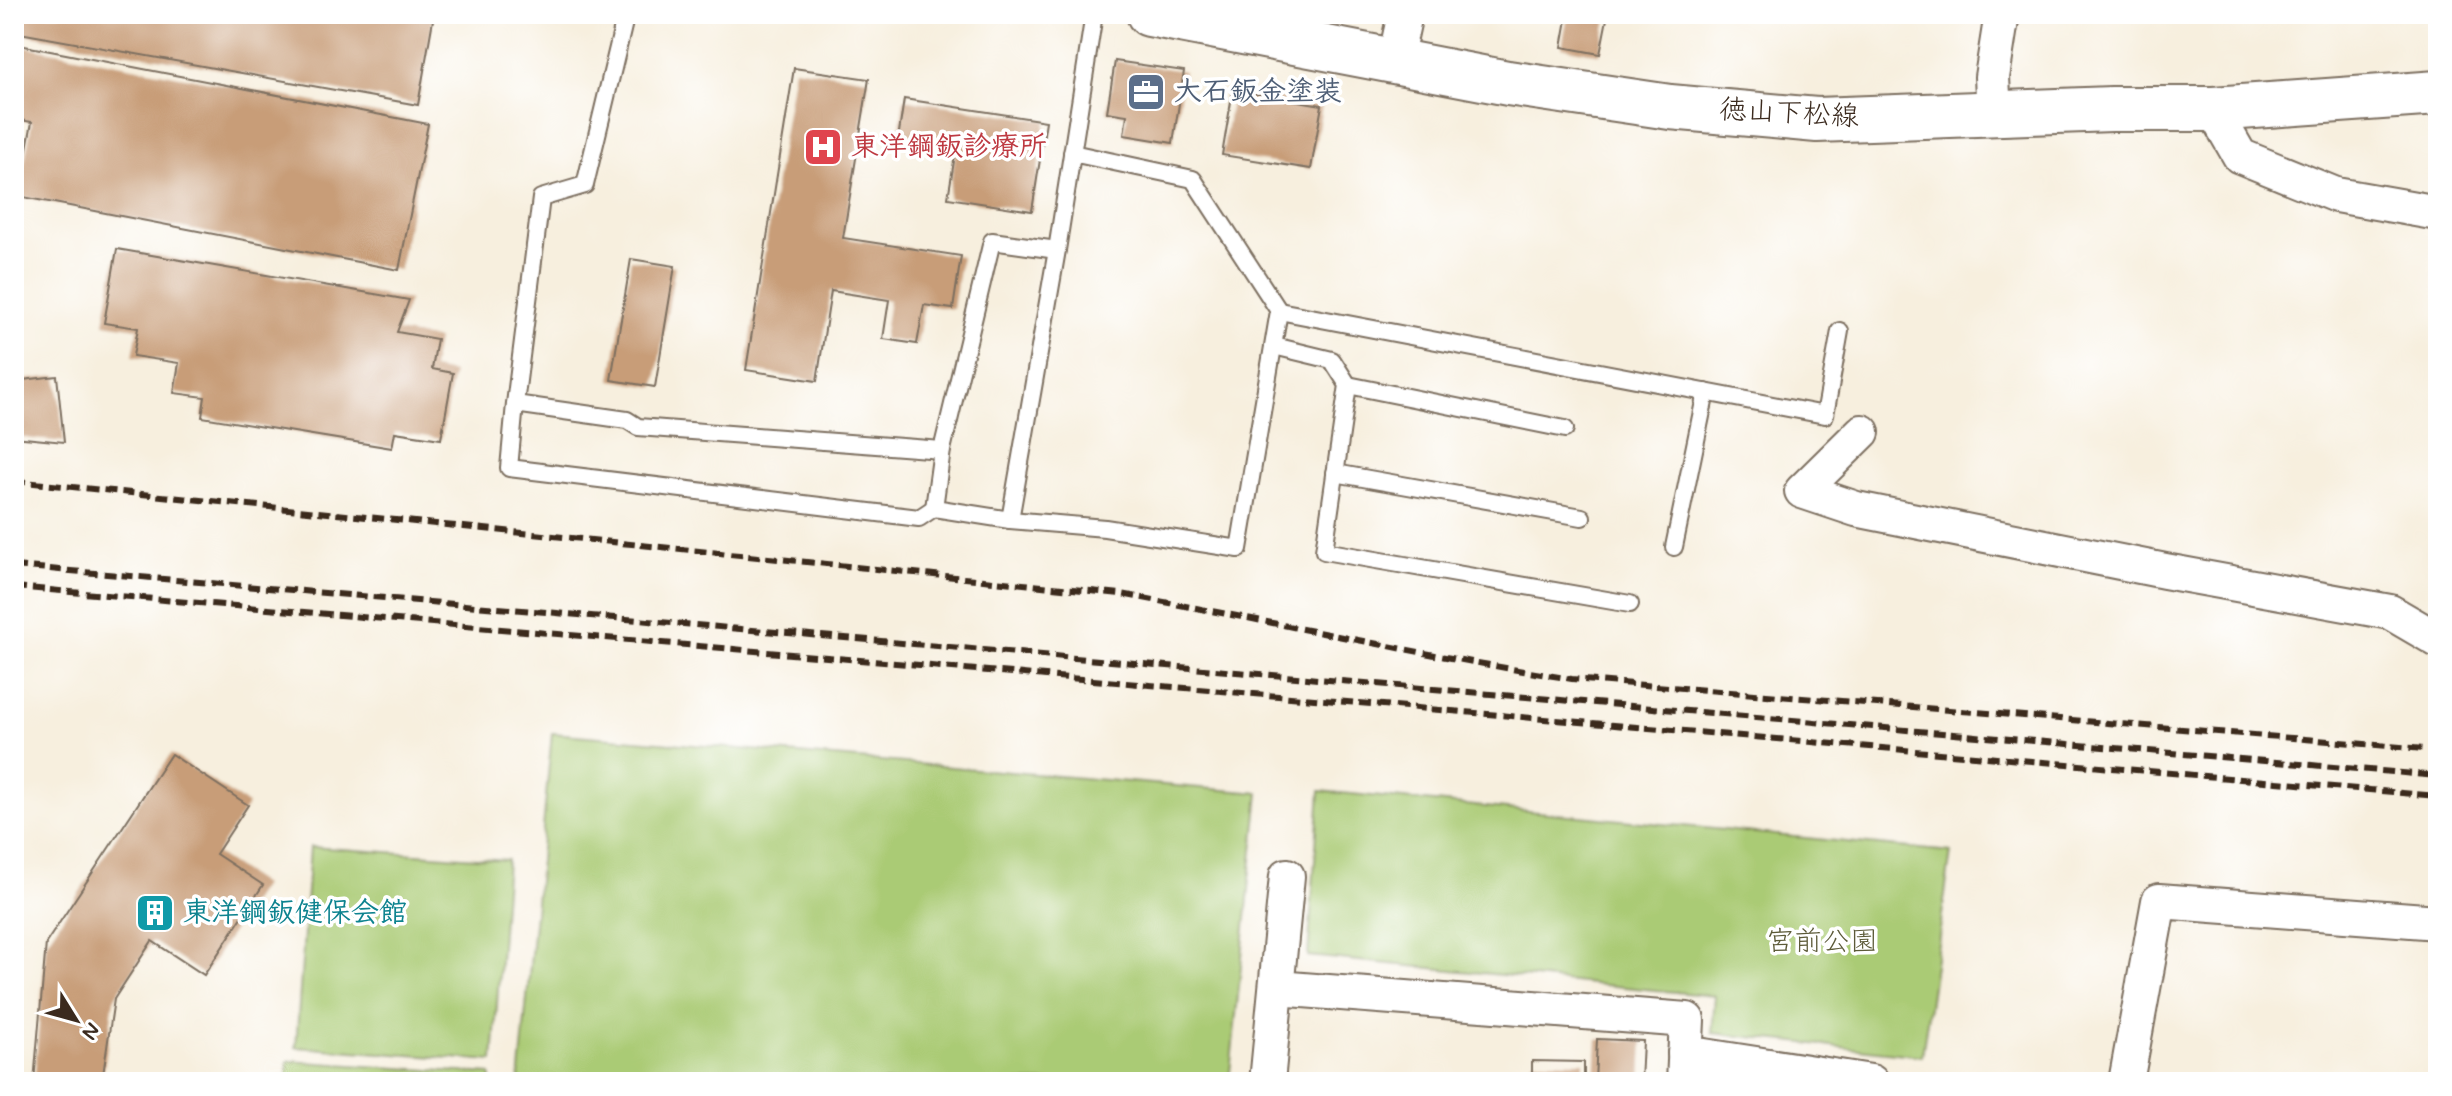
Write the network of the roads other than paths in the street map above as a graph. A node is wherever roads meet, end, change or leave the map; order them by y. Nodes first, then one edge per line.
1 (626, 14) edge
2 (1094, 14) edge
3 (1149, 14) edge
4 (1405, 14) edge
5 (2002, 14) edge
6 (1395, 60) junction
7 (2438, 93) edge
8 (2213, 109) junction
9 (1994, 114) junction
10 (1072, 153) junction
11 (2438, 213) edge
12 (1057, 250) junction
13 (1279, 311) junction
14 (1840, 331) dead end
15 (1274, 346) junction
16 (1348, 385) junction
17 (1706, 392) junction
18 (515, 404) junction
19 (1565, 429) dead end
20 (1862, 432) dead end
21 (942, 450) junction
22 (1335, 473) junction
23 (934, 508) junction
24 (1582, 517) dead end
25 (1010, 520) junction
26 (1674, 547) dead end
27 (1630, 604) dead end
28 (2438, 640) edge
29 (1287, 876) dead end
30 (2438, 922) edge
31 (1277, 988) junction
32 (1684, 1067) edge
33 (1267, 1082) edge
34 (1871, 1082) edge
35 (2126, 1082) edge

1 - 18 lane
2 - 10 lane
3 - 6 main road, 徳山下松線
4 - 6 street
5 - 9 street
6 - 9 main road, 徳山下松線
7 - 8 main road, 徳山下松線
8 - 9 main road, 徳山下松線
8 - 11 street
10 - 12 lane
10 - 13 lane
12 - 21 lane
12 - 25 lane
13 - 15 lane
13 - 17 lane
14 - 17 lane
15 - 16 lane
15 - 25 lane
16 - 19 lane
16 - 22 lane
17 - 26 lane
18 - 21 lane
18 - 23 lane
20 - 28 street
21 - 23 lane
22 - 24 lane
22 - 27 lane
23 - 25 lane
29 - 31 street
30 - 35 street
31 - 32 street
31 - 33 street
32 - 34 street

